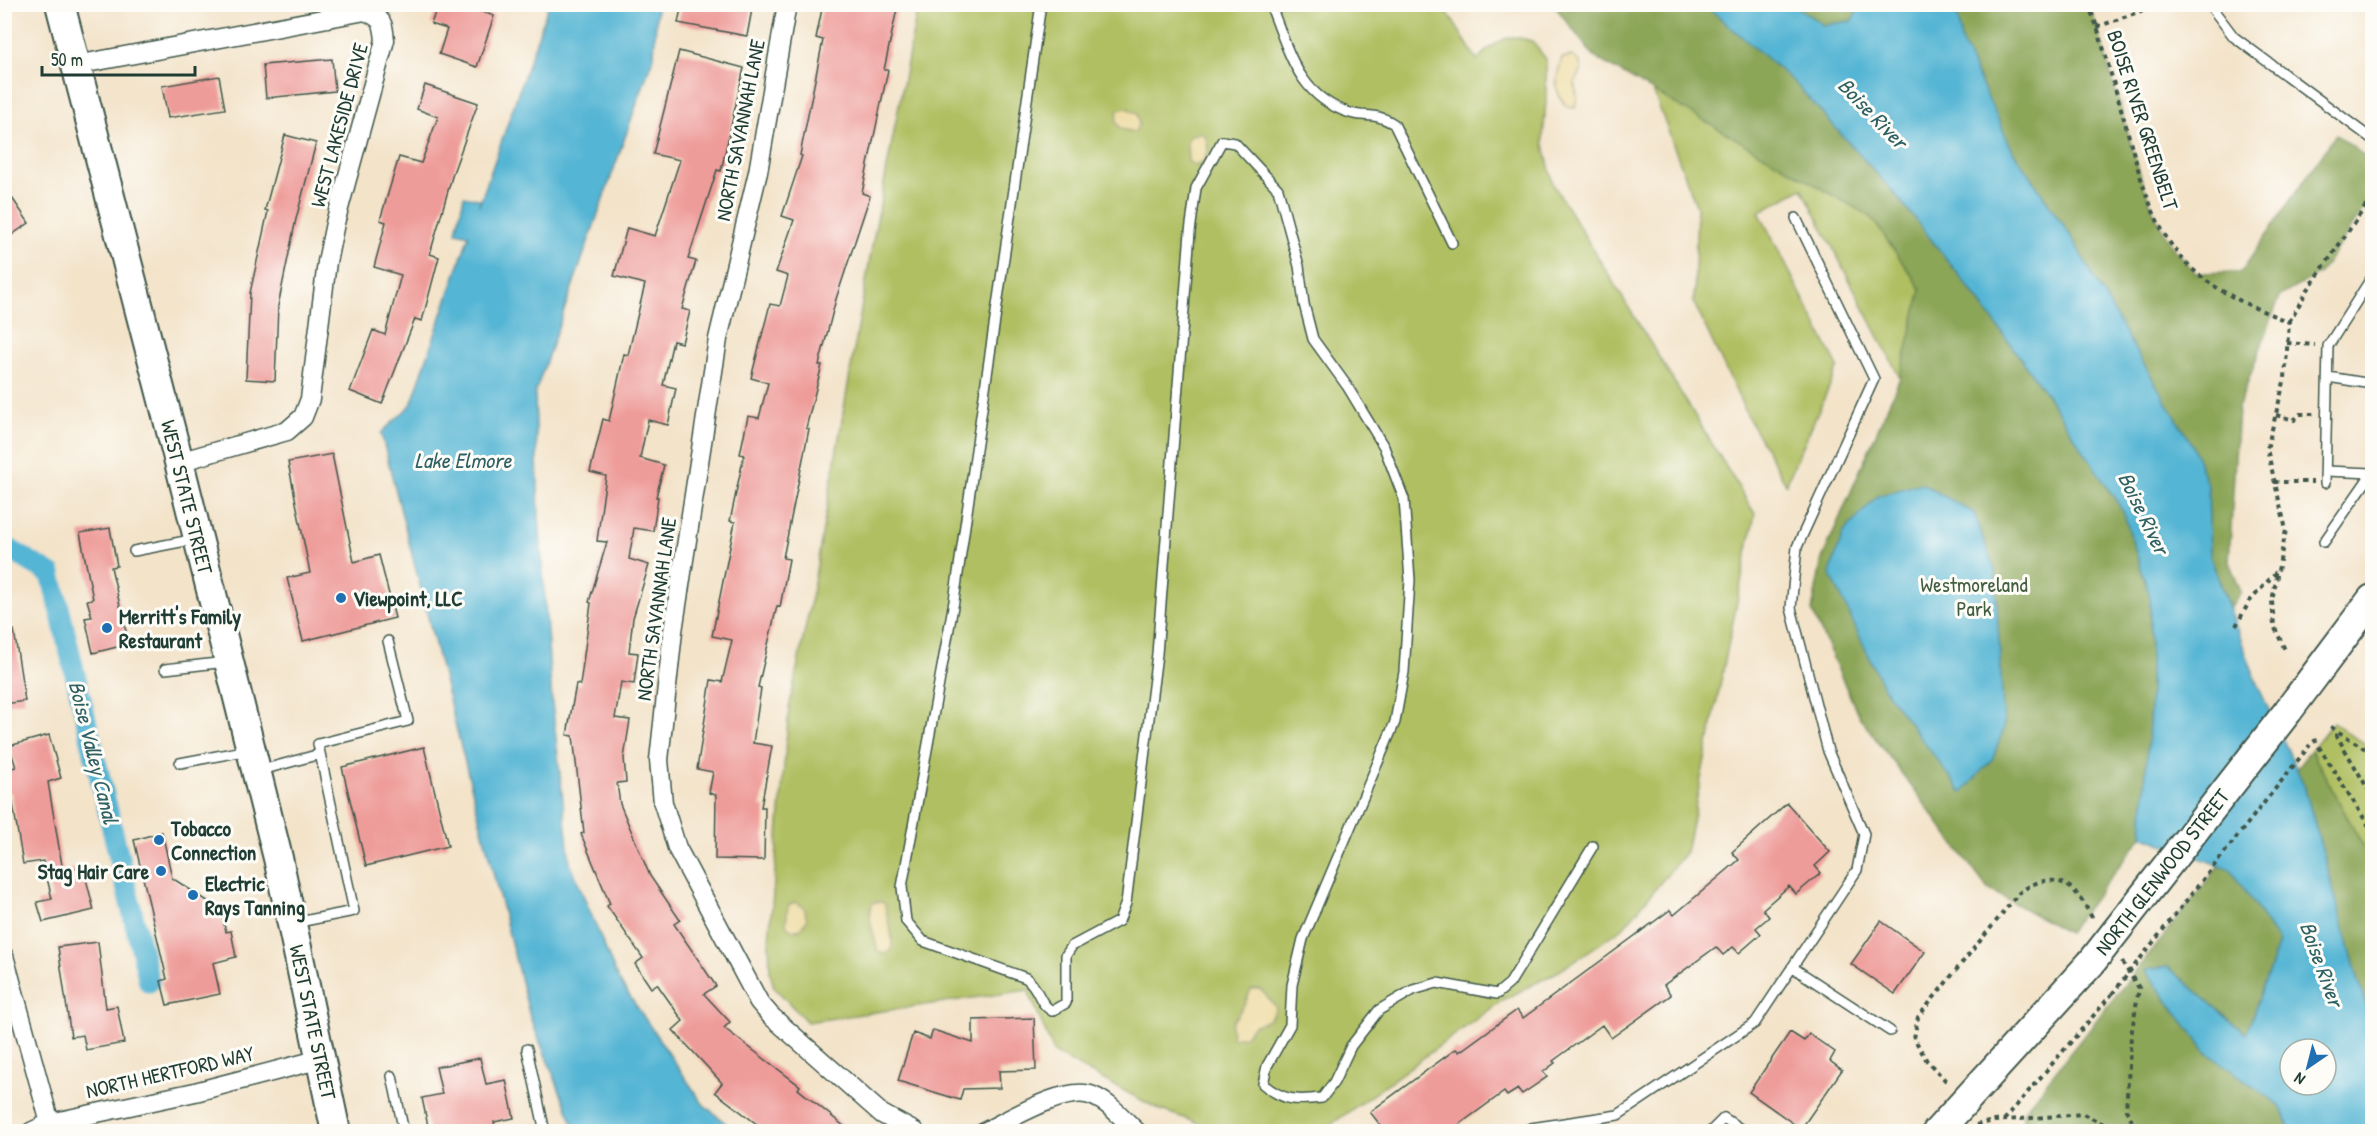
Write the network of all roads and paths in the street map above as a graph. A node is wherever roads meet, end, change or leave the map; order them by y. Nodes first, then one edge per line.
1 (60, 4) edge
2 (787, 4) edge
3 (1041, 4) edge
4 (1270, 4) edge
5 (2088, 4) edge
6 (2160, 4) edge
7 (2210, 5) edge
8 (2097, 27) junction
9 (76, 64) junction
10 (2373, 139) edge
11 (2373, 197) edge
12 (1796, 218) dead end
13 (1452, 243) dead end
14 (2373, 277) edge
15 (2289, 322) junction
16 (2287, 343) junction
17 (2299, 344) dead end
18 (2328, 377) junction
19 (2373, 384) edge
20 (2300, 414) dead end
21 (2276, 415) junction
22 (179, 462) junction
23 (2326, 471) junction
24 (2372, 473) edge
25 (2274, 482) junction
26 (2300, 482) dead end
27 (2325, 483) dead end
28 (198, 539) junction
29 (2325, 542) dead end
30 (134, 551) dead end
31 (2278, 569) junction
32 (2373, 599) edge
33 (2236, 626) dead end
34 (388, 641) dead end
35 (2286, 652) dead end
36 (229, 662) junction
37 (165, 669) dead end
38 (2314, 739) dead end
39 (2310, 745) dead end
40 (2373, 753) edge
41 (320, 754) junction
42 (254, 760) junction
43 (180, 763) dead end
44 (2373, 796) edge
45 (2373, 831) edge
46 (1593, 846) dead end
47 (292, 924) junction
48 (4, 956) edge
49 (1792, 967) junction
50 (1890, 1031) dead end
51 (527, 1049) dead end
52 (321, 1059) junction
53 (392, 1076) dead end
54 (2004, 1120) junction
55 (50, 1123) junction
56 (1965, 1127) dead end
57 (31, 1131) edge
58 (336, 1131) edge
59 (404, 1131) edge
60 (545, 1131) edge
61 (915, 1131) edge
62 (984, 1131) edge
63 (1137, 1131) edge
64 (1522, 1131) edge
65 (1710, 1131) edge
66 (1745, 1131) edge
67 (1937, 1131) edge
68 (2120, 1131) edge

1 - 9 main road, WEST STATE STREET
2 - 61 street, NORTH SAVANNAH LANE
3 - 46 lane
4 - 13 lane
5 - 8 path, BOISE RIVER GREENBELT
6 - 8 path
7 - 10 lane
8 - 15 path, BOISE RIVER GREENBELT
9 - 22 main road, WEST STATE STREET
9 - 22 street, WEST LAKESIDE DRIVE
11 - 15 path
12 - 49 lane
14 - 18 lane
15 - 16 path
16 - 17 path
16 - 21 path
18 - 19 lane
18 - 23 lane
20 - 21 path
21 - 25 path
22 - 28 main road, WEST STATE STREET
23 - 24 lane
23 - 27 lane
24 - 29 lane
25 - 26 path
25 - 31 path
28 - 30 lane
28 - 36 main road, WEST STATE STREET
31 - 33 path
31 - 35 path
32 - 67 main road, NORTH GLENWOOD STREET, bridge
34 - 41 lane
36 - 37 lane
36 - 42 main road, WEST STATE STREET
38 - 45 path
39 - 54 path, bridge
40 - 44 path
41 - 42 lane
41 - 47 lane
42 - 43 lane
42 - 47 main road, WEST STATE STREET
47 - 52 main road, WEST STATE STREET
48 - 55 street
49 - 50 lane
49 - 64 lane
51 - 60 lane
52 - 55 street, NORTH HERTFORD WAY
52 - 58 main road, WEST STATE STREET
53 - 59 lane
54 - 56 path
54 - 68 path
55 - 57 street, NORTH HERTFORD WAY
62 - 63 street
65 - 66 lane

